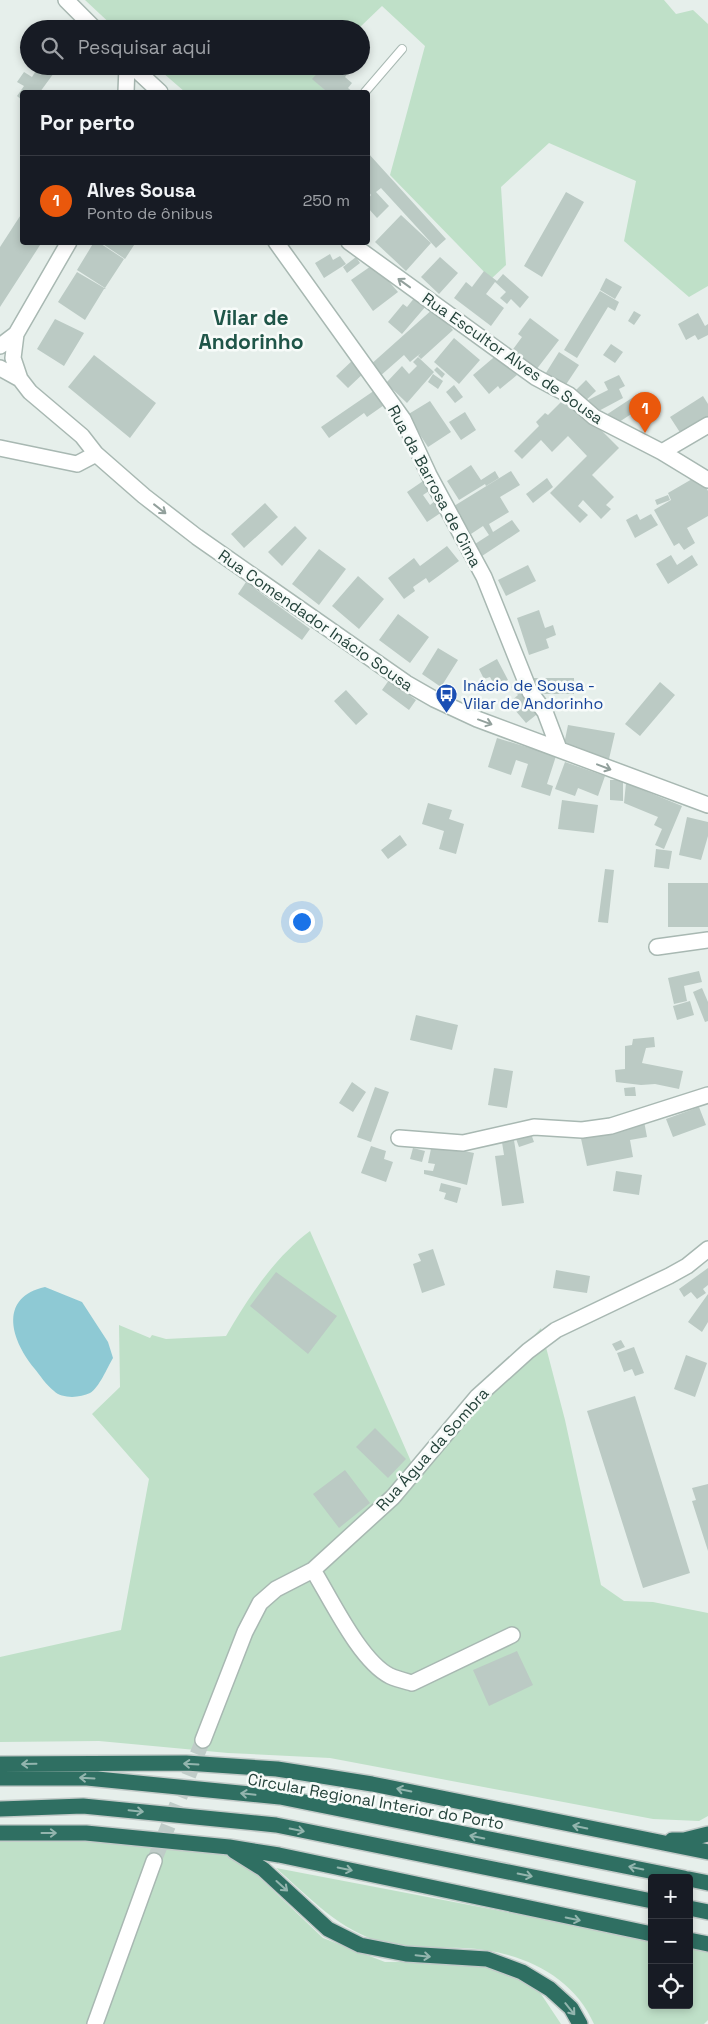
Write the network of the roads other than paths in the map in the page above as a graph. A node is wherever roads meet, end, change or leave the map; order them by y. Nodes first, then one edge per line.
1 (66, 0) edge
2 (86, 20) edge
3 (402, 49) dead end
4 (127, 75) edge
5 (141, 75) edge
6 (126, 90) edge
7 (157, 90) edge
8 (366, 90) edge
9 (67, 245) edge
10 (278, 245) edge
11 (353, 245) edge
12 (16, 334) junction
13 (0, 346) edge
14 (0, 368) edge
15 (20, 379) junction
16 (708, 425) edge
17 (0, 448) edge
18 (662, 452) junction
19 (96, 454) junction
20 (708, 480) edge
21 (559, 749) junction
22 (708, 805) edge
23 (708, 940) edge
24 (657, 947) dead end
25 (708, 1095) edge
26 (399, 1138) dead end
27 (708, 1249) edge
28 (313, 1570) junction
29 (512, 1635) dead end
30 (202, 1740) tunnel mouth
31 (0, 1764) edge
32 (0, 1778) edge
33 (0, 1809) edge
34 (0, 1834) edge
35 (708, 1834) edge
36 (645, 1840) junction
37 (229, 1847) junction
38 (708, 1852) edge
39 (154, 1861) tunnel mouth
40 (664, 1874) edge
41 (693, 1880) edge
42 (708, 1882) edge
43 (648, 1899) edge
44 (693, 1909) edge
45 (708, 1912) edge
46 (648, 1933) edge
47 (693, 1941) edge
48 (708, 1944) edge
49 (95, 2024) edge
50 (580, 2024) edge

1 - 2 street
3 - 8 lane
4 - 6 street
5 - 7 street
9 - 12 street
10 - 21 street, Rua da Barrosa de Cima
18 -> 11 street, Rua Escultor Alves de Sousa
12 - 13 street
12 - 15 street
14 - 15 street
15 - 19 street, Rua Comendador Inácio Sousa
16 - 18 street
17 - 19 street
18 - 20 street, Rua Escultor Alves de Sousa
19 -> 21 street, Rua Comendador Inácio Sousa
21 -> 22 street, Rua Comendador Inácio Sousa
23 - 24 street
25 - 26 street
27 - 28 street, Rua Água da Sombra
28 - 29 street
28 - 30 street, Rua Água da Sombra
36 -> 31 highway
40 -> 32 highway, Circular Regional Interior do Porto
33 -> 43 highway
34 -> 37 highway
35 - 36 highway
36 - 38 highway
37 -> 46 highway
37 -> 50 highway
39 - 49 street
41 - 42 highway
44 - 45 highway
47 - 48 highway

